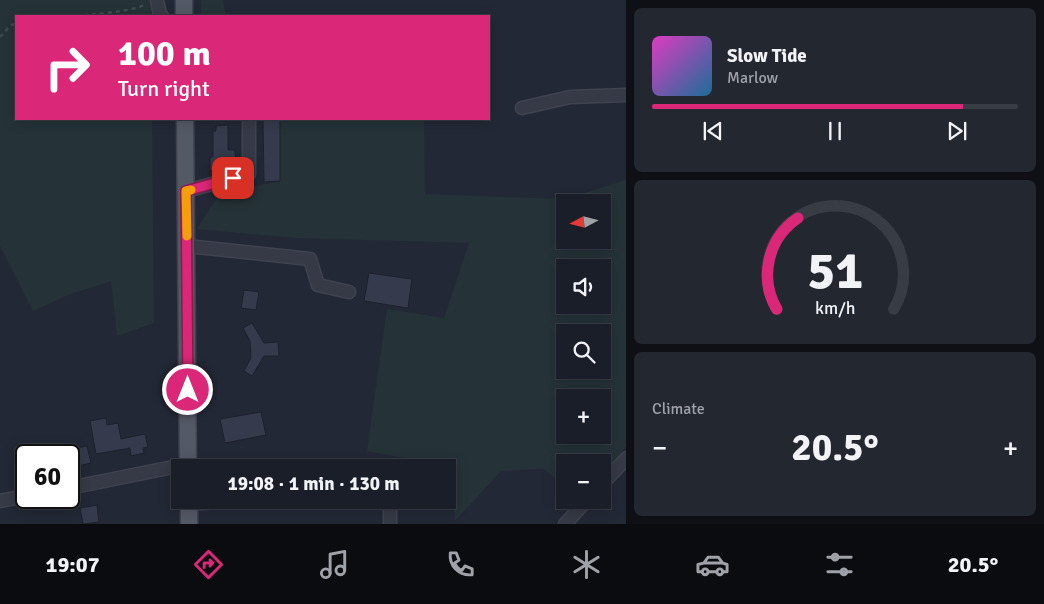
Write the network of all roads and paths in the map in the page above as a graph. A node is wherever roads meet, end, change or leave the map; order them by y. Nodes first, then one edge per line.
1 (152, 0) edge
2 (156, 0) edge
3 (184, 0) edge
4 (83, 15) edge
5 (160, 15) edge
6 (184, 15) edge
7 (15, 24) edge
8 (0, 38) edge
9 (626, 95) edge
10 (522, 108) dead end
11 (185, 120) edge
12 (249, 120) edge
13 (186, 191) junction
14 (187, 246) junction
15 (349, 292) dead end
16 (626, 458) edge
17 (188, 459) edge
18 (171, 469) edge
19 (611, 474) edge
20 (80, 486) edge
21 (15, 498) edge
22 (0, 501) edge
23 (189, 509) edge
24 (390, 509) edge
25 (579, 509) edge
26 (189, 524) edge
27 (390, 524) edge
28 (565, 524) edge

1 - 4 path
2 - 5 street
3 - 6 main road
7 - 8 path
9 - 10 street
11 - 13 main road
12 - 13 street
13 - 14 main road
14 - 15 street
14 - 17 main road
16 - 19 street
18 - 20 street
21 - 22 street
23 - 26 main road
24 - 27 street
25 - 28 street

